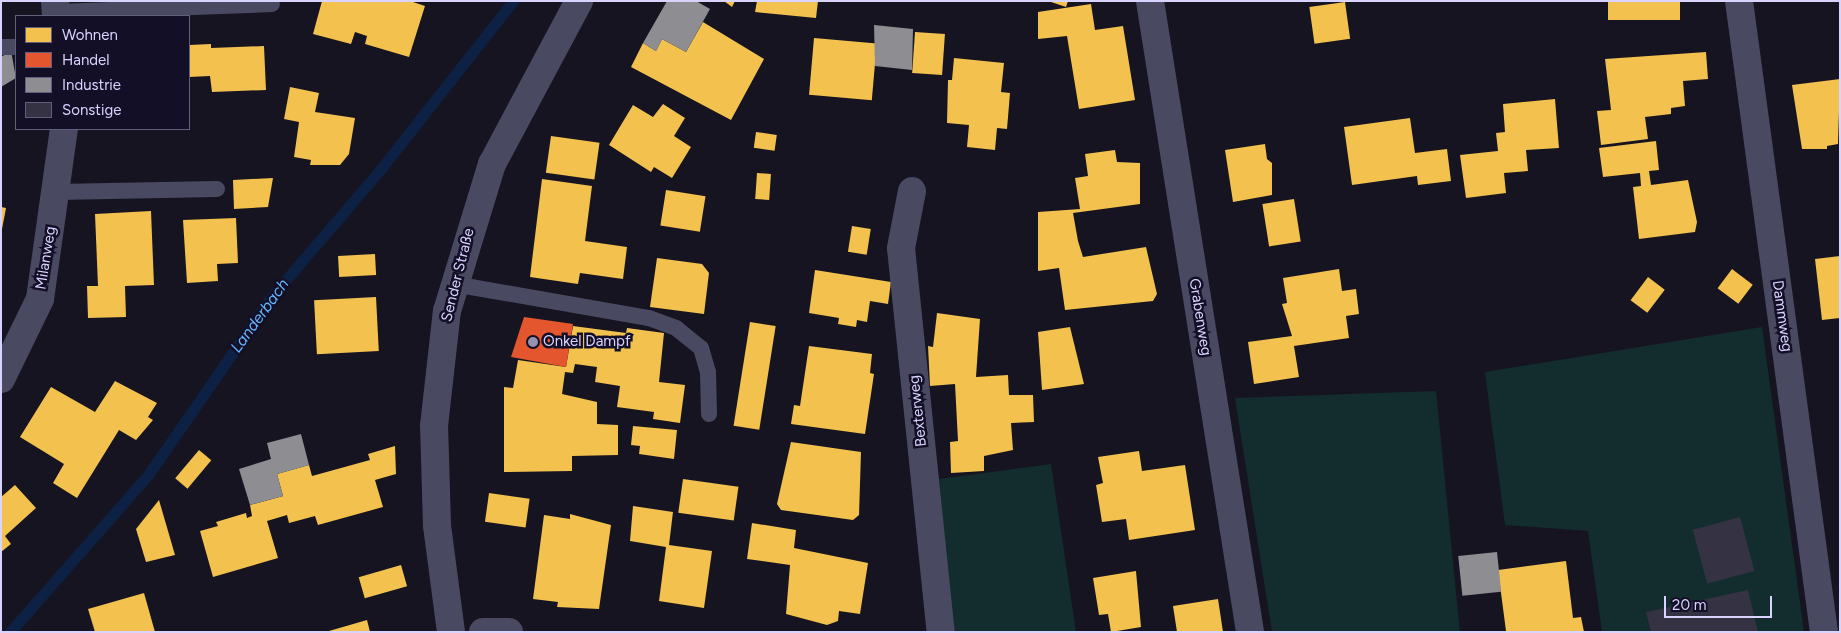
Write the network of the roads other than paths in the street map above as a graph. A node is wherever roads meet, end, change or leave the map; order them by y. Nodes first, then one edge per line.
1 (579, 1) edge
2 (1150, 1) edge
3 (1739, 1) edge
4 (272, 4) dead end
5 (56, 10) edge
6 (15, 47) edge
7 (1, 48) edge
8 (64, 130) edge
9 (216, 189) dead end
10 (912, 191) dead end
11 (56, 192) junction
12 (454, 284) junction
13 (1, 379) edge
14 (709, 414) dead end
15 (451, 632) edge
16 (483, 632) edge
17 (509, 632) edge
18 (941, 632) edge
19 (1250, 632) edge
20 (1824, 632) edge

1 - 12 street, Sender Straße
2 - 19 street, Grabenweg
3 - 20 street, Dammweg
4 - 5 lane
6 - 7 lane
8 - 11 street, Milanweg
9 - 11 lane
10 - 18 street, Bexterweg
11 - 13 street, Milanweg
12 - 14 lane
12 - 15 street, Sender Straße
16 - 17 street

